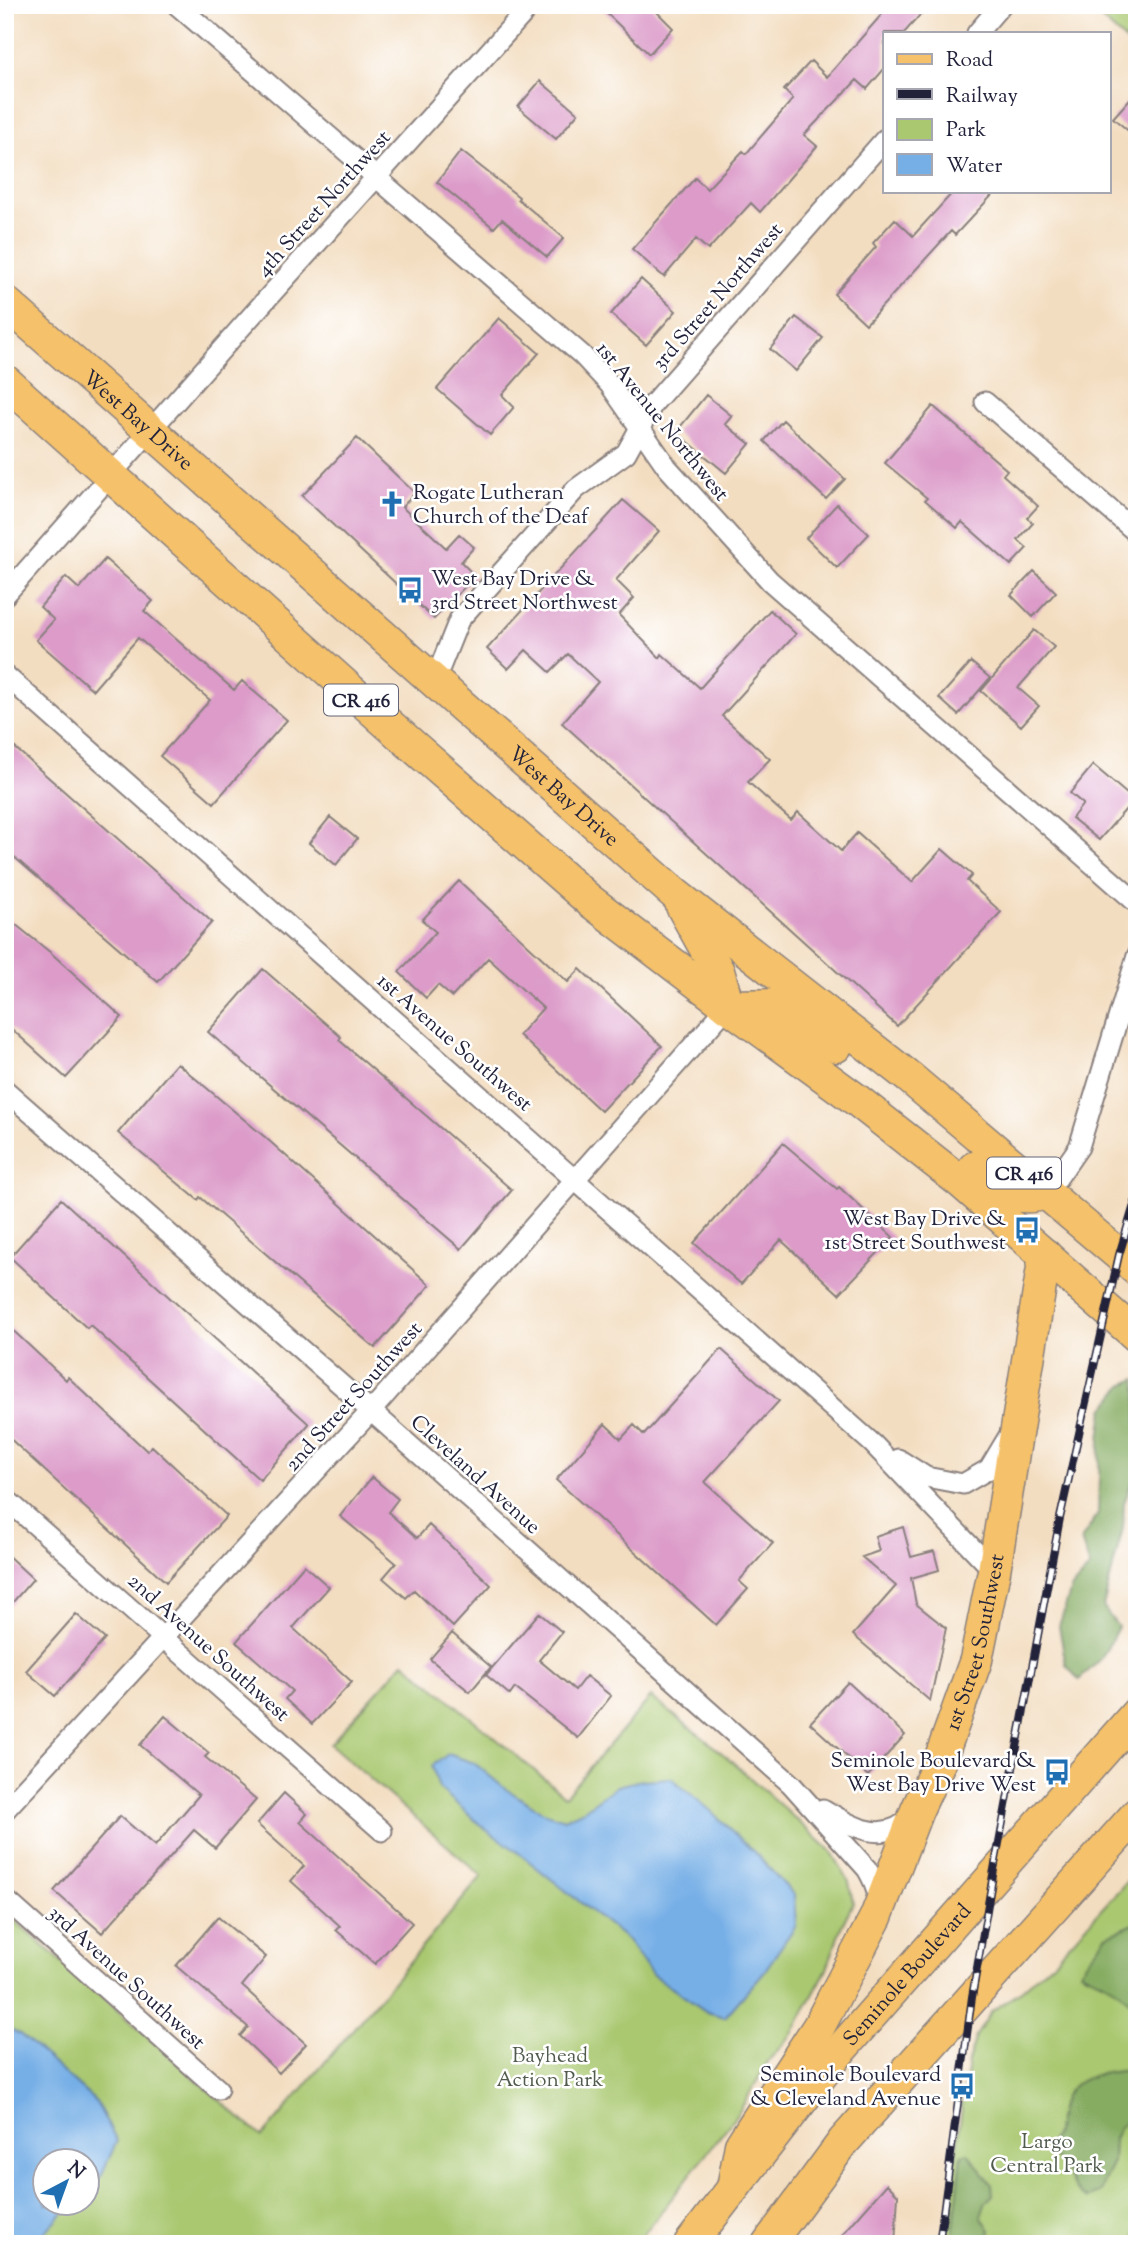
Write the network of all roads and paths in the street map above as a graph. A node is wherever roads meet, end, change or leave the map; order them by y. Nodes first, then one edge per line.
1 (177, 5) edge
2 (531, 5) edge
3 (1001, 5) edge
4 (978, 32) edge
5 (883, 141) edge
6 (377, 177) junction
7 (5, 302) edge
8 (5, 381) edge
9 (985, 402) dead end
10 (638, 429) junction
11 (150, 431) junction
12 (112, 475) junction
13 (1137, 533) edge
14 (5, 595) edge
15 (5, 675) edge
16 (435, 680) junction
17 (675, 894) junction
18 (1137, 903) edge
19 (1137, 956) edge
20 (728, 1006) junction
21 (910, 1078) junction
22 (5, 1090) edge
23 (858, 1101) junction
24 (576, 1179) junction
25 (1048, 1193) junction
26 (1045, 1255) junction
27 (1137, 1270) edge
28 (1137, 1336) edge
29 (371, 1411) junction
30 (1017, 1423) junction
31 (873, 1444) junction
32 (5, 1497) edge
33 (994, 1572) junction
34 (163, 1638) junction
35 (1137, 1713) edge
36 (807, 1800) junction
37 (5, 1810) edge
38 (917, 1810) junction
39 (1137, 1814) edge
40 (382, 1831) dead end
41 (5, 1899) edge
42 (876, 1917) junction
43 (218, 2089) dead end
44 (733, 2188) junction
45 (690, 2244) edge
46 (768, 2244) edge

1 - 6 street, 1st Avenue Northwest
2 - 6 street, 4th Street Northwest
3 - 4 street
5 - 10 street, 3rd Street Northwest
6 - 10 street, 1st Avenue Northwest
6 - 11 street, 4th Street Northwest
7 - 11 main road, West Bay Drive / CR 416
8 - 12 main road, CR 416
9 - 13 street
10 - 16 street, 3rd Street Northwest
10 - 18 street, 1st Avenue Northwest
11 - 12 street, 4th Street Northwest
11 - 16 main road, West Bay Drive / CR 416
12 - 14 street, 4th Street Northwest
12 - 20 main road, CR 416
15 - 24 street, 1st Avenue Southwest
16 - 17 main road, West Bay Drive / CR 416
17 - 20 main road
17 - 21 main road, West Bay Drive / CR 416
19 - 25 street
20 - 21 main road
20 - 23 main road, CR 416
20 - 24 street, 2nd Street Southwest
21 - 25 main road, West Bay Drive / CR 416
22 - 29 street, Cleveland Avenue
23 - 25 main road
23 - 26 main road, CR 416
24 - 29 street, 2nd Street Southwest
24 - 31 street, 1st Avenue Southwest
25 - 27 main road, West Bay Drive / CR 416
26 - 28 main road, CR 416
26 - 30 main road, 1st Street Southwest
29 - 34 street, 2nd Street Southwest
29 - 36 street, Cleveland Avenue
30 - 31 street, 1st Avenue Southwest
30 - 33 main road, 1st Street Southwest
31 - 33 street, 1st Avenue Southwest
32 - 34 street, 2nd Avenue Southwest
33 - 38 main road, 1st Street Southwest
34 - 37 street, 2nd Street Southwest
34 - 40 street, 2nd Avenue Southwest
35 - 44 main road, Seminole Boulevard
36 - 38 street
36 - 42 street, Cleveland Avenue
38 - 42 main road, 1st Street Southwest
39 - 46 main road
41 - 43 street, 3rd Avenue Southwest
42 - 44 main road, 1st Street Southwest
44 - 45 main road, Seminole Boulevard

